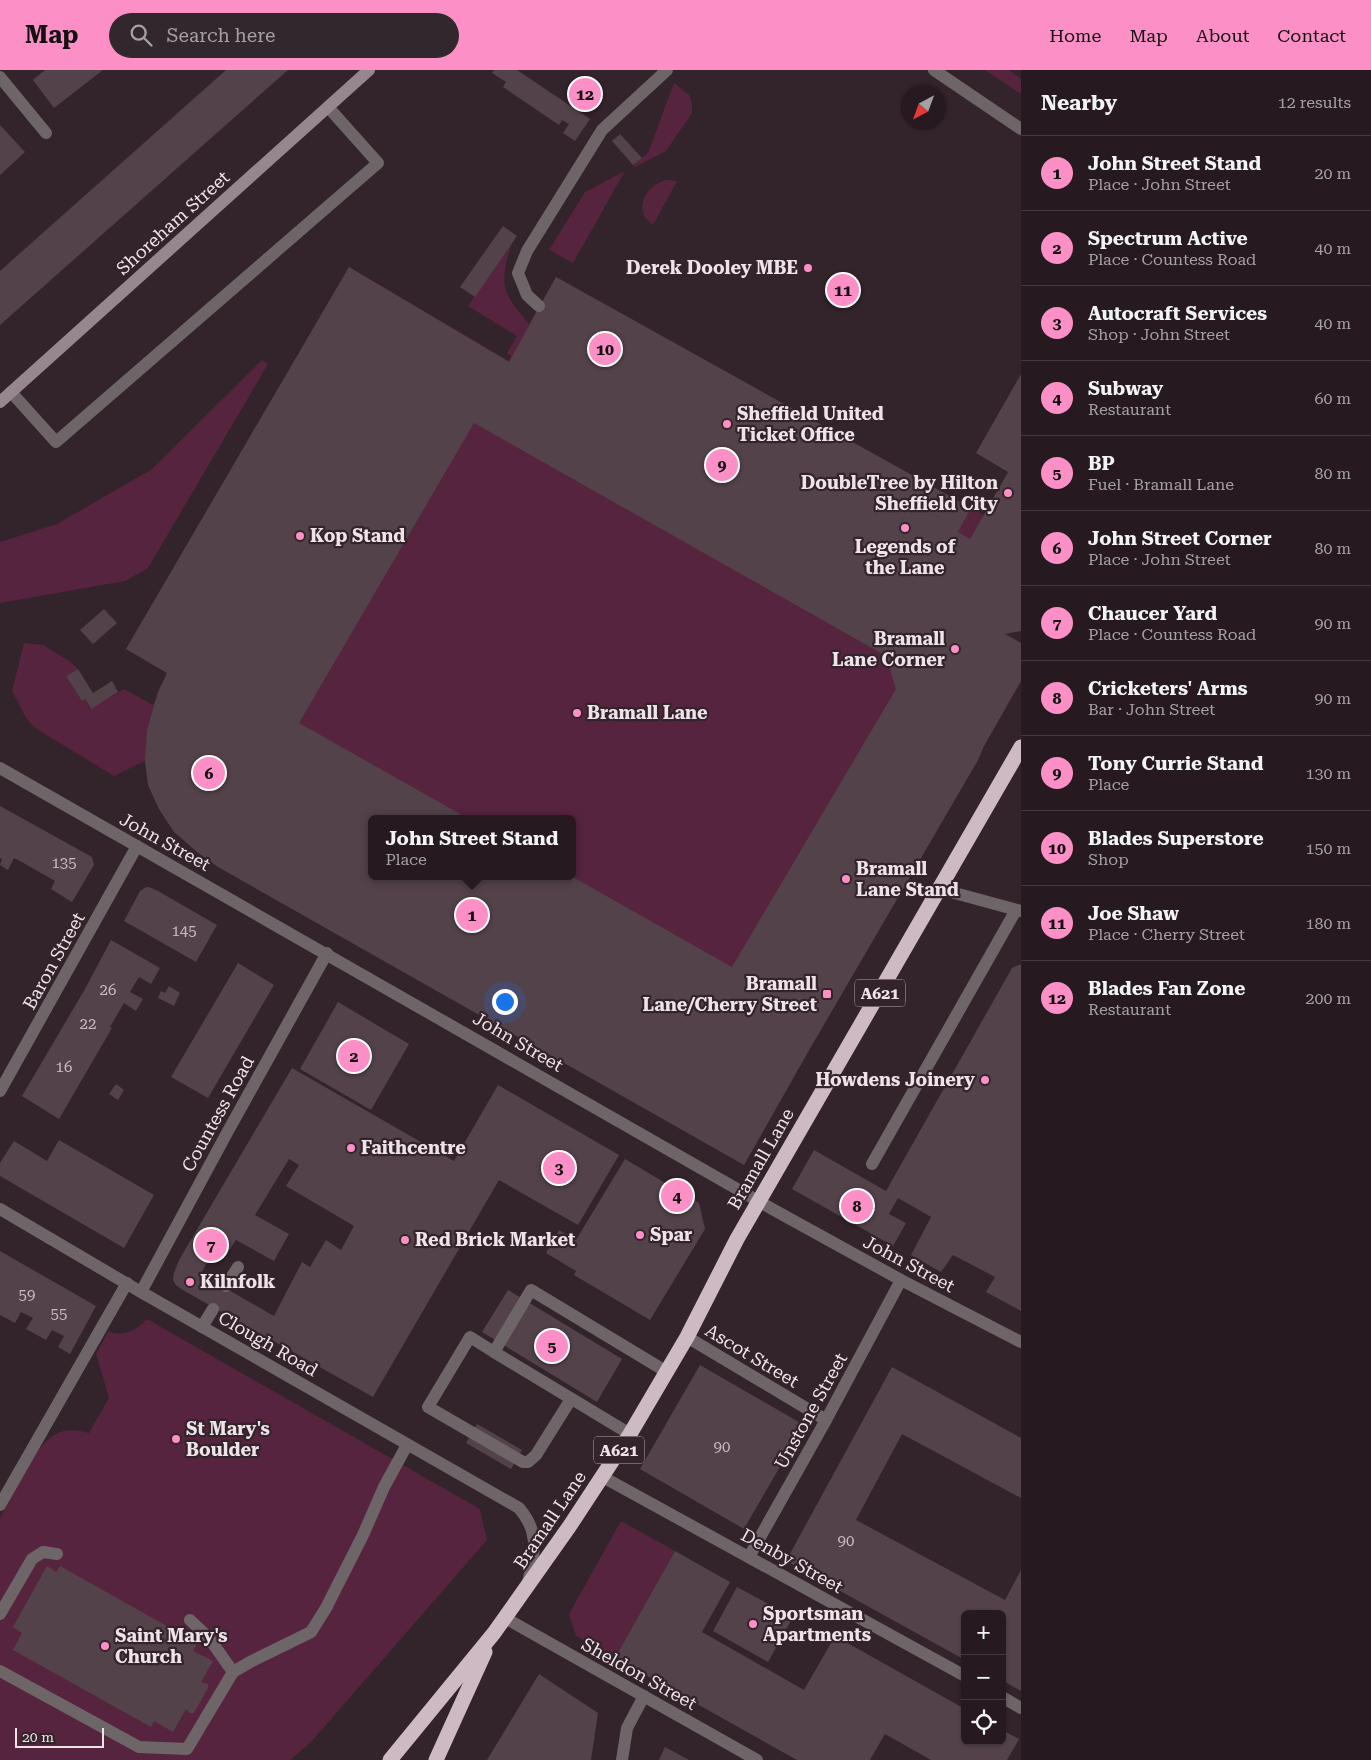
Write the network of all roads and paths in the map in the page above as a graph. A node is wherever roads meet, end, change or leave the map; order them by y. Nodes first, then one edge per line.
1 (370, 70) edge
2 (667, 70) edge
3 (934, 70) edge
4 (0, 77) edge
5 (328, 107) junction
6 (1021, 129) edge
7 (46, 133) dead end
8 (539, 306) dead end
9 (11, 392) junction
10 (0, 402) edge
11 (1021, 747) edge
12 (0, 768) edge
13 (137, 846) junction
14 (940, 888) junction
15 (1019, 911) edge
16 (327, 953) junction
17 (0, 1091) edge
18 (872, 1164) dead end
19 (759, 1201) junction
20 (0, 1209) edge
21 (238, 1266) dead end
22 (902, 1280) junction
23 (127, 1283) junction
24 (226, 1286) dead end
25 (141, 1292) junction
26 (214, 1309) dead end
27 (202, 1327) junction
28 (687, 1337) junction
29 (1021, 1342) edge
30 (494, 1352) junction
31 (667, 1372) junction
32 (571, 1399) junction
33 (826, 1420) junction
34 (630, 1434) junction
35 (406, 1444) junction
36 (602, 1476) junction
37 (0, 1505) edge
38 (519, 1508) joint
39 (57, 1554) dead end
40 (749, 1557) junction
41 (528, 1586) junction
42 (0, 1614) edge
43 (505, 1618) junction
44 (190, 1620) dead end
45 (494, 1633) junction
46 (0, 1671) edge
47 (233, 1672) junction
48 (961, 1674) edge
49 (644, 1696) junction
50 (1006, 1699) edge
51 (1021, 1708) edge
52 (390, 1760) edge
53 (436, 1760) edge
54 (622, 1760) edge
55 (757, 1760) edge

1 - 5 street, Shoreham Street
2 - 8 street
3 - 6 street
4 - 7 street
5 - 9 street, Shoreham Street
5 - 9 street
9 - 10 street, Shoreham Street
11 - 14 highway, Bramall Lane / A621
12 - 13 street, John Street
13 - 16 street, John Street
13 - 17 street, Baron Street
14 - 15 street
14 - 19 highway, Bramall Lane / A621
15 - 18 street
16 - 19 street, John Street
16 - 25 street, Countess Road
19 - 22 street, John Street
19 - 28 highway, Bramall Lane / A621
20 - 23 street, Clough Road
21 - 24 street
22 - 29 street, John Street
22 - 33 street, Unstone Street
23 - 25 street, Clough Road
23 - 37 street
25 - 27 street, Clough Road
26 - 27 street
27 - 35 street, Clough Road
28 - 31 highway, Bramall Lane / A621
28 - 33 street, Ascot Street
30 - 31 street
30 - 32 street
30 - 32 street
31 - 34 highway, Bramall Lane / A621
32 - 34 street
33 - 40 street, Unstone Street
34 - 36 highway, Bramall Lane / A621
35 - 38 street, Clough Road
35 - 47 street
36 - 40 street, Denby Street
36 - 41 highway, Bramall Lane / A621
38 - 41 street, Bramall Lane
39 - 42 street
40 - 48 street, Denby Street
41 - 43 highway, Bramall Lane / A621
43 - 45 highway, Bramall Lane / A621
43 - 49 street, Sheldon Street
44 - 47 street
45 - 52 highway, Bramall Lane / A621
45 - 53 highway, Bramall Lane
46 - 47 street
49 - 54 street
49 - 55 street, Sheldon Street
50 - 51 street

